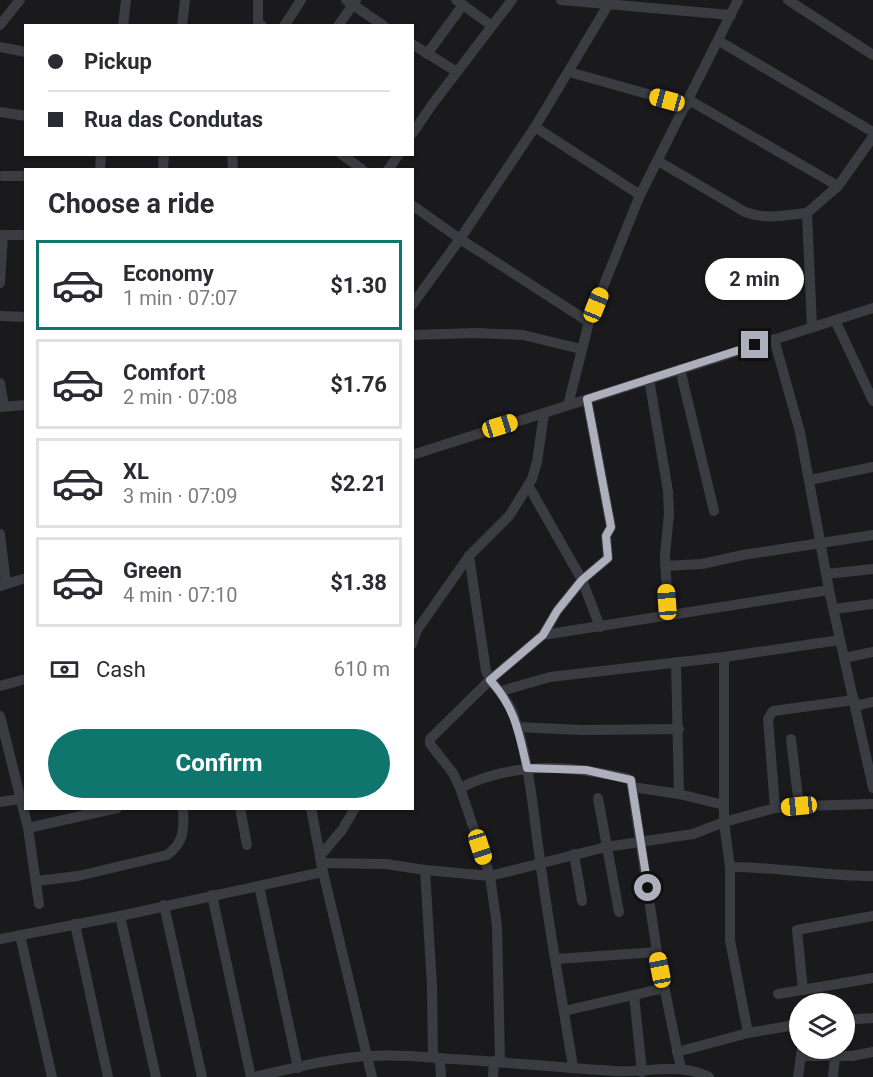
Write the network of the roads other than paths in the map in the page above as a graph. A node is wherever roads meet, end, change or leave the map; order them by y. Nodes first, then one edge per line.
1 (20, 0) edge
2 (126, 0) edge
3 (185, 0) edge
4 (258, 0) edge
5 (301, 0) edge
6 (512, 0) edge
7 (561, 0) edge
8 (738, 0) edge
9 (788, 0) edge
10 (352, 2) edge
11 (459, 2) edge
12 (608, 5) junction
13 (731, 15) junction
14 (123, 24) edge
15 (182, 24) edge
16 (260, 24) edge
17 (285, 24) edge
18 (339, 24) edge
19 (381, 24) edge
20 (0, 25) edge
21 (492, 26) junction
22 (719, 41) junction
23 (414, 45) edge
24 (0, 47) edge
25 (24, 52) edge
26 (427, 54) junction
27 (873, 55) edge
28 (457, 72) junction
29 (570, 72) junction
30 (688, 103) junction
31 (0, 112) edge
32 (24, 116) edge
33 (535, 127) junction
34 (414, 130) edge
35 (873, 132) edge
36 (873, 137) edge
37 (349, 156) edge
38 (658, 160) junction
39 (361, 168) edge
40 (2, 176) dead end
41 (24, 176) edge
42 (838, 186) junction
43 (640, 195) junction
44 (414, 206) edge
45 (807, 213) junction
46 (2, 235) edge
47 (24, 235) edge
48 (460, 239) junction
49 (0, 282) edge
50 (414, 302) edge
51 (873, 308) edge
52 (0, 316) edge
53 (24, 317) edge
54 (835, 320) junction
55 (589, 322) junction
56 (812, 327) junction
57 (414, 335) edge
58 (774, 339) junction
59 (581, 349) junction
60 (680, 369) junction
61 (649, 379) junction
62 (0, 383) edge
63 (587, 399) junction
64 (873, 401) edge
65 (24, 405) edge
66 (568, 405) junction
67 (2, 407) edge
68 (544, 412) junction
69 (414, 453) edge
70 (873, 467) edge
71 (810, 480) junction
72 (528, 485) junction
73 (714, 511) dead end
74 (0, 534) edge
75 (873, 535) edge
76 (822, 544) junction
77 (470, 556) junction
78 (665, 566) junction
79 (873, 569) edge
80 (827, 574) junction
81 (24, 579) edge
82 (582, 580) junction
83 (3, 585) edge
84 (830, 590) junction
85 (873, 604) edge
86 (834, 609) junction
87 (668, 616) junction
88 (600, 627) junction
89 (415, 630) edge
90 (543, 635) junction
91 (840, 640) junction
92 (873, 652) edge
93 (724, 657) junction
94 (844, 658) junction
95 (676, 662) junction
96 (24, 680) edge
97 (490, 680) junction
98 (0, 686) edge
99 (501, 691) junction
100 (873, 702) edge
101 (854, 703) junction
102 (0, 716) edge
103 (517, 727) junction
104 (679, 729) junction
105 (791, 739) dead end
106 (869, 750) edge
107 (527, 768) junction
108 (632, 787) junction
109 (460, 788) junction
110 (873, 788) edge
111 (679, 794) junction
112 (598, 798) dead end
113 (19, 799) junction
114 (0, 802) edge
115 (873, 804) edge
116 (724, 805) junction
117 (799, 806) junction
118 (775, 808) junction
119 (108, 810) edge
120 (183, 810) edge
121 (240, 810) edge
122 (311, 810) edge
123 (354, 810) edge
124 (724, 822) junction
125 (28, 828) junction
126 (640, 843) junction
127 (247, 845) dead end
128 (606, 847) junction
129 (574, 854) junction
130 (540, 863) junction
131 (321, 864) junction
132 (730, 867) junction
133 (425, 870) junction
134 (490, 876) junction
135 (873, 876) edge
136 (37, 881) junction
137 (259, 886) junction
138 (212, 895) junction
139 (582, 901) dead end
140 (39, 904) dead end
141 (164, 905) junction
142 (619, 912) dead end
143 (120, 915) junction
144 (873, 916) edge
145 (75, 924) junction
146 (20, 935) junction
147 (0, 939) edge
148 (657, 952) junction
149 (557, 959) junction
150 (873, 978) edge
151 (664, 988) junction
152 (803, 990) junction
153 (778, 994) dead end
154 (634, 995) junction
155 (564, 1011) junction
156 (873, 1018) edge
157 (855, 1019) edge
158 (789, 1026) edge
159 (748, 1033) junction
160 (677, 1052) junction
161 (873, 1052) edge
162 (855, 1054) edge
163 (368, 1056) junction
164 (437, 1057) junction
165 (800, 1059) edge
166 (835, 1059) edge
167 (497, 1061) junction
168 (298, 1068) junction
169 (573, 1068) junction
170 (681, 1069) junction
171 (642, 1072) junction
172 (52, 1077) edge
173 (108, 1077) edge
174 (156, 1077) edge
175 (202, 1077) edge
176 (253, 1077) edge
177 (372, 1077) edge
178 (441, 1077) edge
179 (494, 1077) edge
180 (710, 1077) edge
181 (798, 1077) edge
182 (833, 1077) edge

1 - 20 street
2 - 14 street
3 - 15 street
4 - 16 street
5 - 17 street
6 - 21 street
7 - 12 street
8 - 13 street
9 - 27 street
10 - 18 street
10 - 19 street
11 - 21 street
11 - 26 street
12 - 13 street
12 - 29 street
13 - 22 street
21 - 28 street
22 - 30 street
22 - 35 street
23 - 26 street
24 - 25 street
26 - 28 street
28 - 34 street
29 - 30 street
29 - 33 street
30 - 38 street
30 - 42 street
31 - 32 street
33 - 43 street
33 - 48 street
36 - 42 street
37 - 39 street
38 - 43 street
38 - 45 street
40 - 41 street
42 - 45 street
43 - 55 street
44 - 48 street
45 - 56 street
46 - 47 street
46 - 49 street
48 - 50 street
48 - 55 street
51 - 54 street
52 - 53 street
54 - 56 street
54 - 64 street
55 - 59 street
56 - 58 street
57 - 59 street
58 - 60 street
58 - 71 street
59 - 66 street
60 - 61 street
60 - 73 street
61 - 63 street
61 - 78 street
62 - 67 street
63 - 66 street
63 - 82 street
65 - 67 street
66 - 68 street
68 - 69 street
68 - 72 street
70 - 71 street
71 - 76 street
72 - 77 street
72 - 82 street
74 - 83 street
75 - 76 street
76 - 78 street
76 - 80 street
77 - 89 street
77 - 97 street
78 - 87 street
79 - 80 street
80 - 84 street
81 - 83 street
82 - 88 street
82 - 90 street
84 - 86 street
84 - 87 street
85 - 86 street
86 - 91 street
87 - 88 street
88 - 90 street
90 - 97 street
91 - 93 street
91 - 94 street
92 - 94 street
93 - 95 street
93 - 116 street
94 - 101 street
95 - 99 street
95 - 104 street
96 - 98 street
97 - 99 street
97 - 109 street
99 - 103 street
100 - 101 street
101 - 106 street
101 - 118 street
102 - 113 street
103 - 104 street
103 - 107 street
104 - 111 street
105 - 117 street
106 - 110 street
107 - 108 street
107 - 109 street
107 - 130 street
108 - 111 street
108 - 126 street
109 - 134 street
111 - 116 street
112 - 128 street
113 - 114 street
113 - 125 street
115 - 117 street
116 - 124 street
117 - 118 street
118 - 124 street
119 - 125 street
120 - 136 street
121 - 127 street
122 - 131 street
123 - 131 street
124 - 126 street
124 - 132 street
125 - 136 street
126 - 128 street
126 - 148 street
128 - 129 street
128 - 142 street
129 - 130 street
129 - 139 street
130 - 134 street
130 - 149 street
131 - 133 street
131 - 137 street
131 - 163 street
132 - 135 street
132 - 159 street
133 - 134 street
133 - 164 street
134 - 167 street
136 - 140 street
137 - 138 street
137 - 168 street
138 - 141 street
138 - 176 street
141 - 143 street
141 - 175 street
143 - 145 street
143 - 174 street
144 - 152 street
145 - 146 street
145 - 173 street
146 - 147 street
146 - 172 street
148 - 149 street
148 - 151 street
149 - 155 street
150 - 152 street
151 - 154 street
151 - 160 street
152 - 153 street
154 - 155 street
154 - 171 street
155 - 169 street
156 - 157 street
158 - 159 street
159 - 160 street
160 - 170 street
161 - 162 street
163 - 164 street
163 - 168 street
163 - 177 street
164 - 167 street
164 - 178 street
165 - 181 street
166 - 182 street
167 - 169 street
167 - 179 street
168 - 176 street
169 - 171 street
170 - 171 street
170 - 180 street

